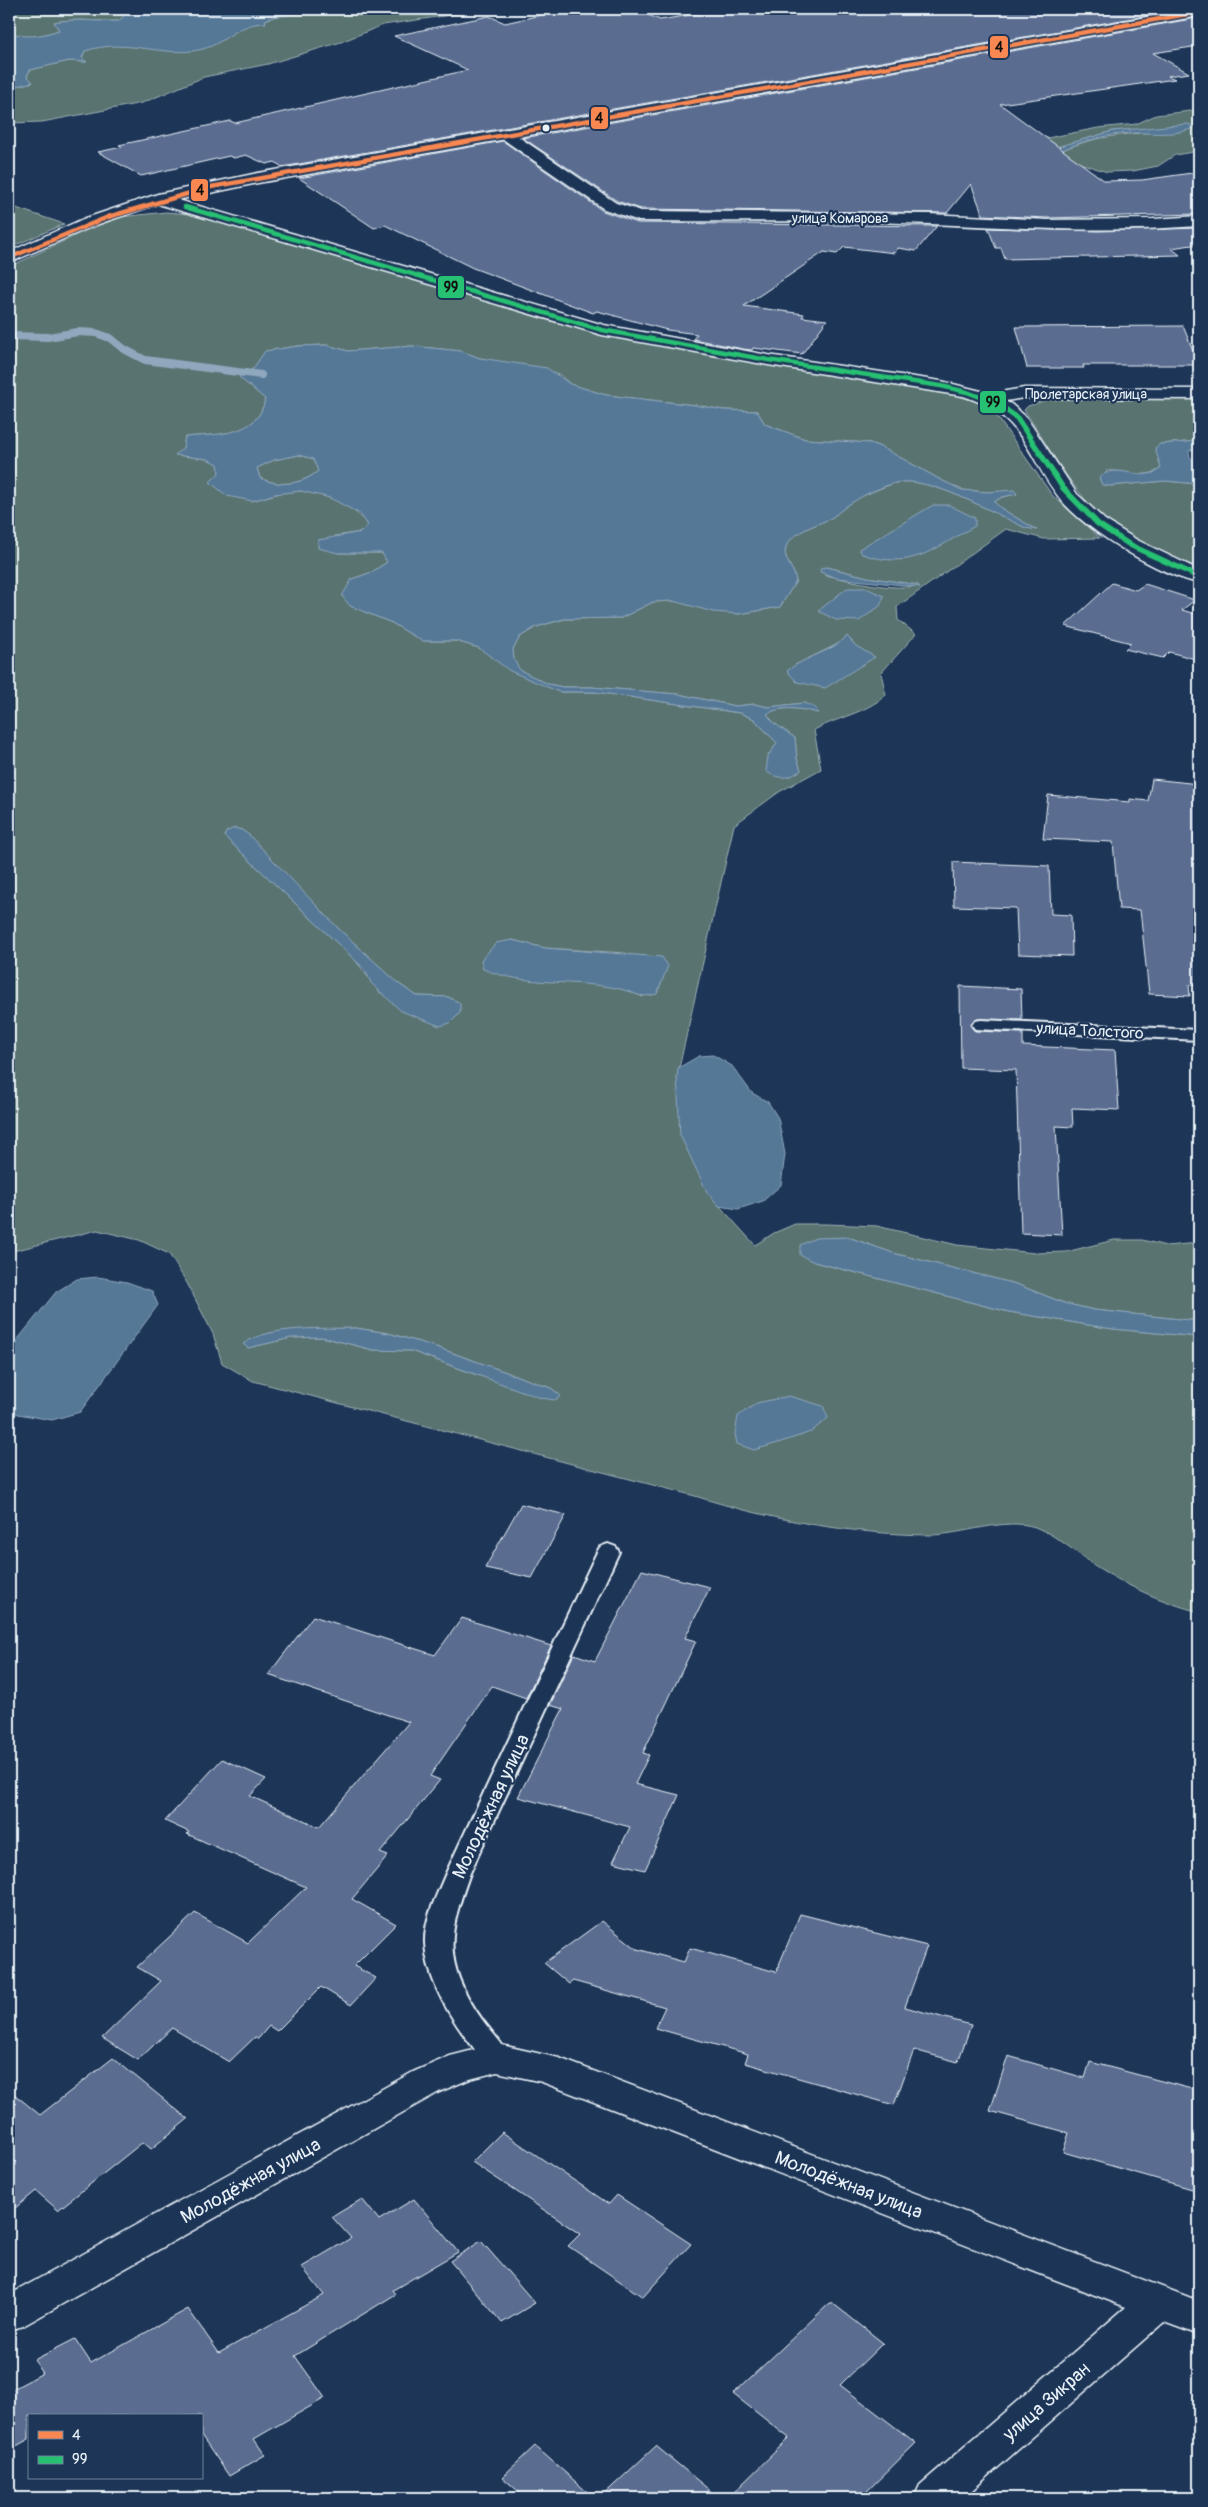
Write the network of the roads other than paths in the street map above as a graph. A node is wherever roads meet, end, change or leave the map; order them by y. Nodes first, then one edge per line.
1 (1199, 12) edge
2 (504, 134) junction
3 (158, 199) junction
4 (1199, 221) edge
5 (9, 258) edge
6 (1199, 394) edge
7 (988, 400) junction
8 (1199, 576) edge
9 (981, 1025) dead end
10 (1199, 1035) edge
11 (608, 1552) dead end
12 (497, 2058) junction
13 (1158, 2303) junction
14 (9, 2314) edge
15 (1199, 2318) edge
16 (934, 2498) edge

1 - 2 street
2 - 3 street
2 - 4 street, улица Комарова
3 - 5 street
3 - 7 street, Пролетарская улица
6 - 7 street, Пролетарская улица
7 - 8 street
9 - 10 lane, улица Толстого
11 - 12 lane, Молодёжная улица
12 - 13 street, Молодёжная улица
12 - 14 street, Молодёжная улица
13 - 15 street, Молодёжная улица
13 - 16 street, улица Зикран

